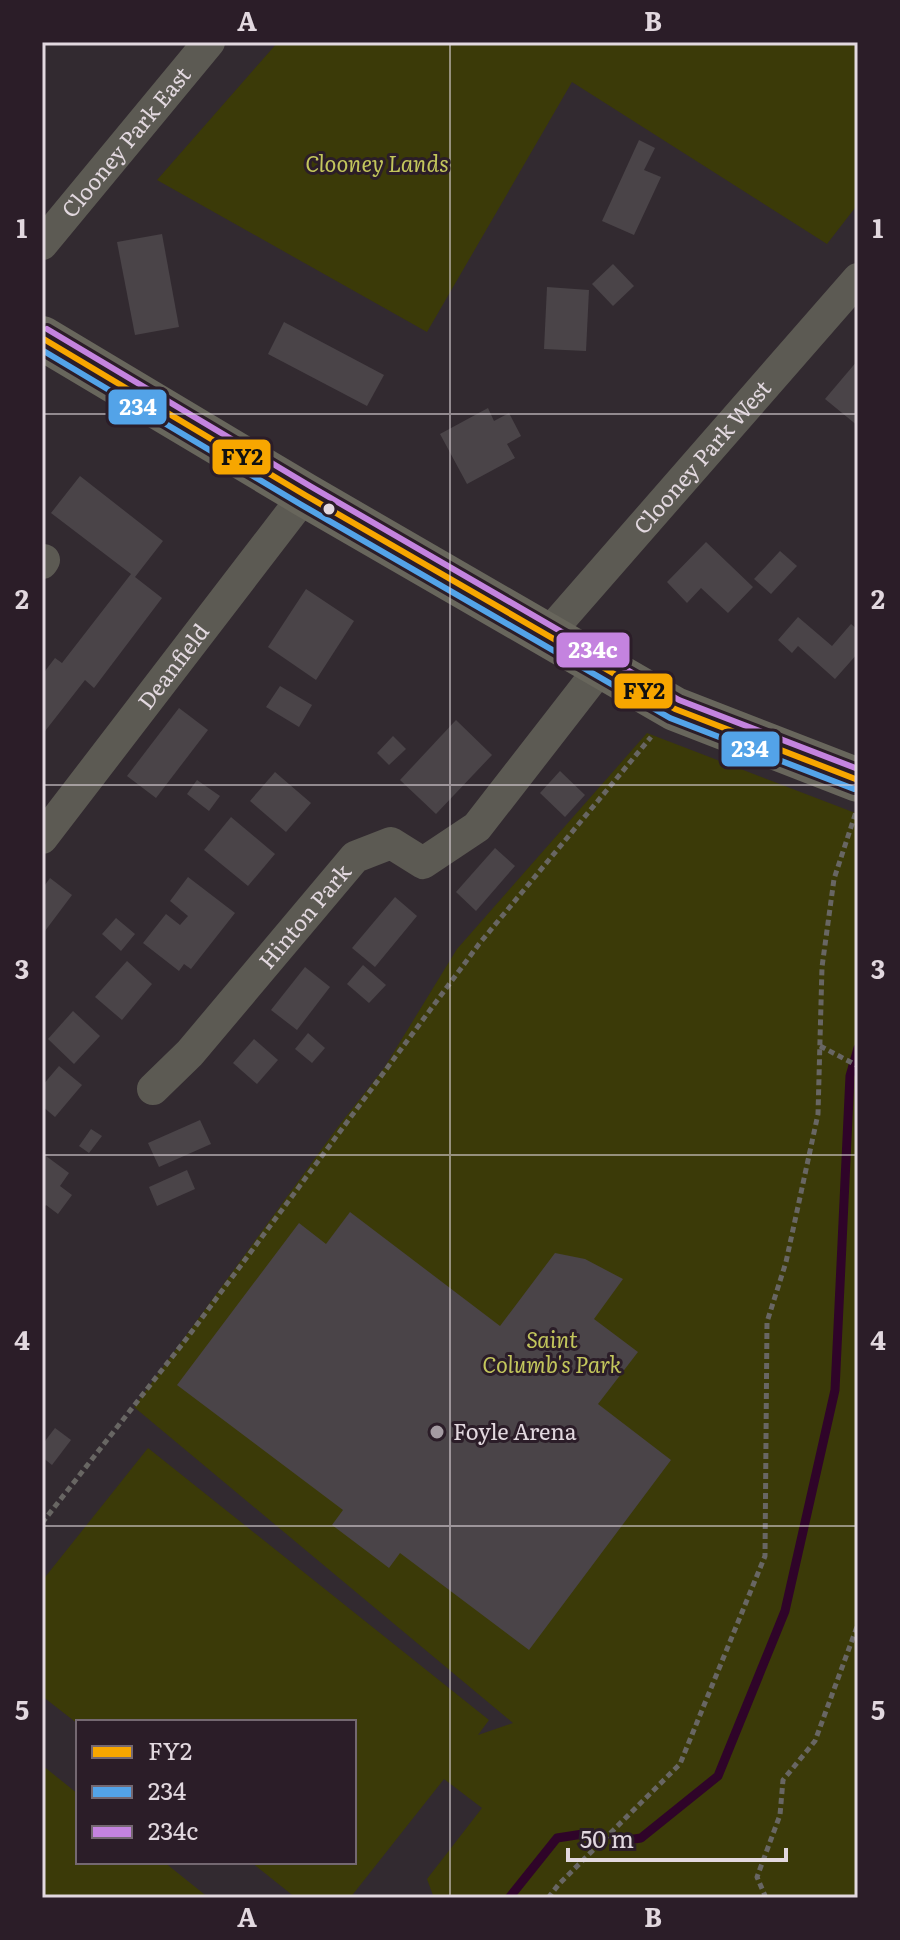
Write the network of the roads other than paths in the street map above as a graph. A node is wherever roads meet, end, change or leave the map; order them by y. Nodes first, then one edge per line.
1 (209, 42) edge
2 (42, 244) edge
3 (858, 279) edge
4 (42, 338) edge
5 (305, 495) junction
6 (547, 635) junction
7 (602, 666) junction
8 (858, 780) edge
9 (45, 828) edge
10 (153, 1089) dead end

1 - 2 street, Clooney Park East
3 - 6 street, Clooney Park West
4 - 5 highway
5 - 6 highway
5 - 9 street, Deanfield
6 - 7 highway
7 - 8 highway
7 - 10 street, Hinton Park

